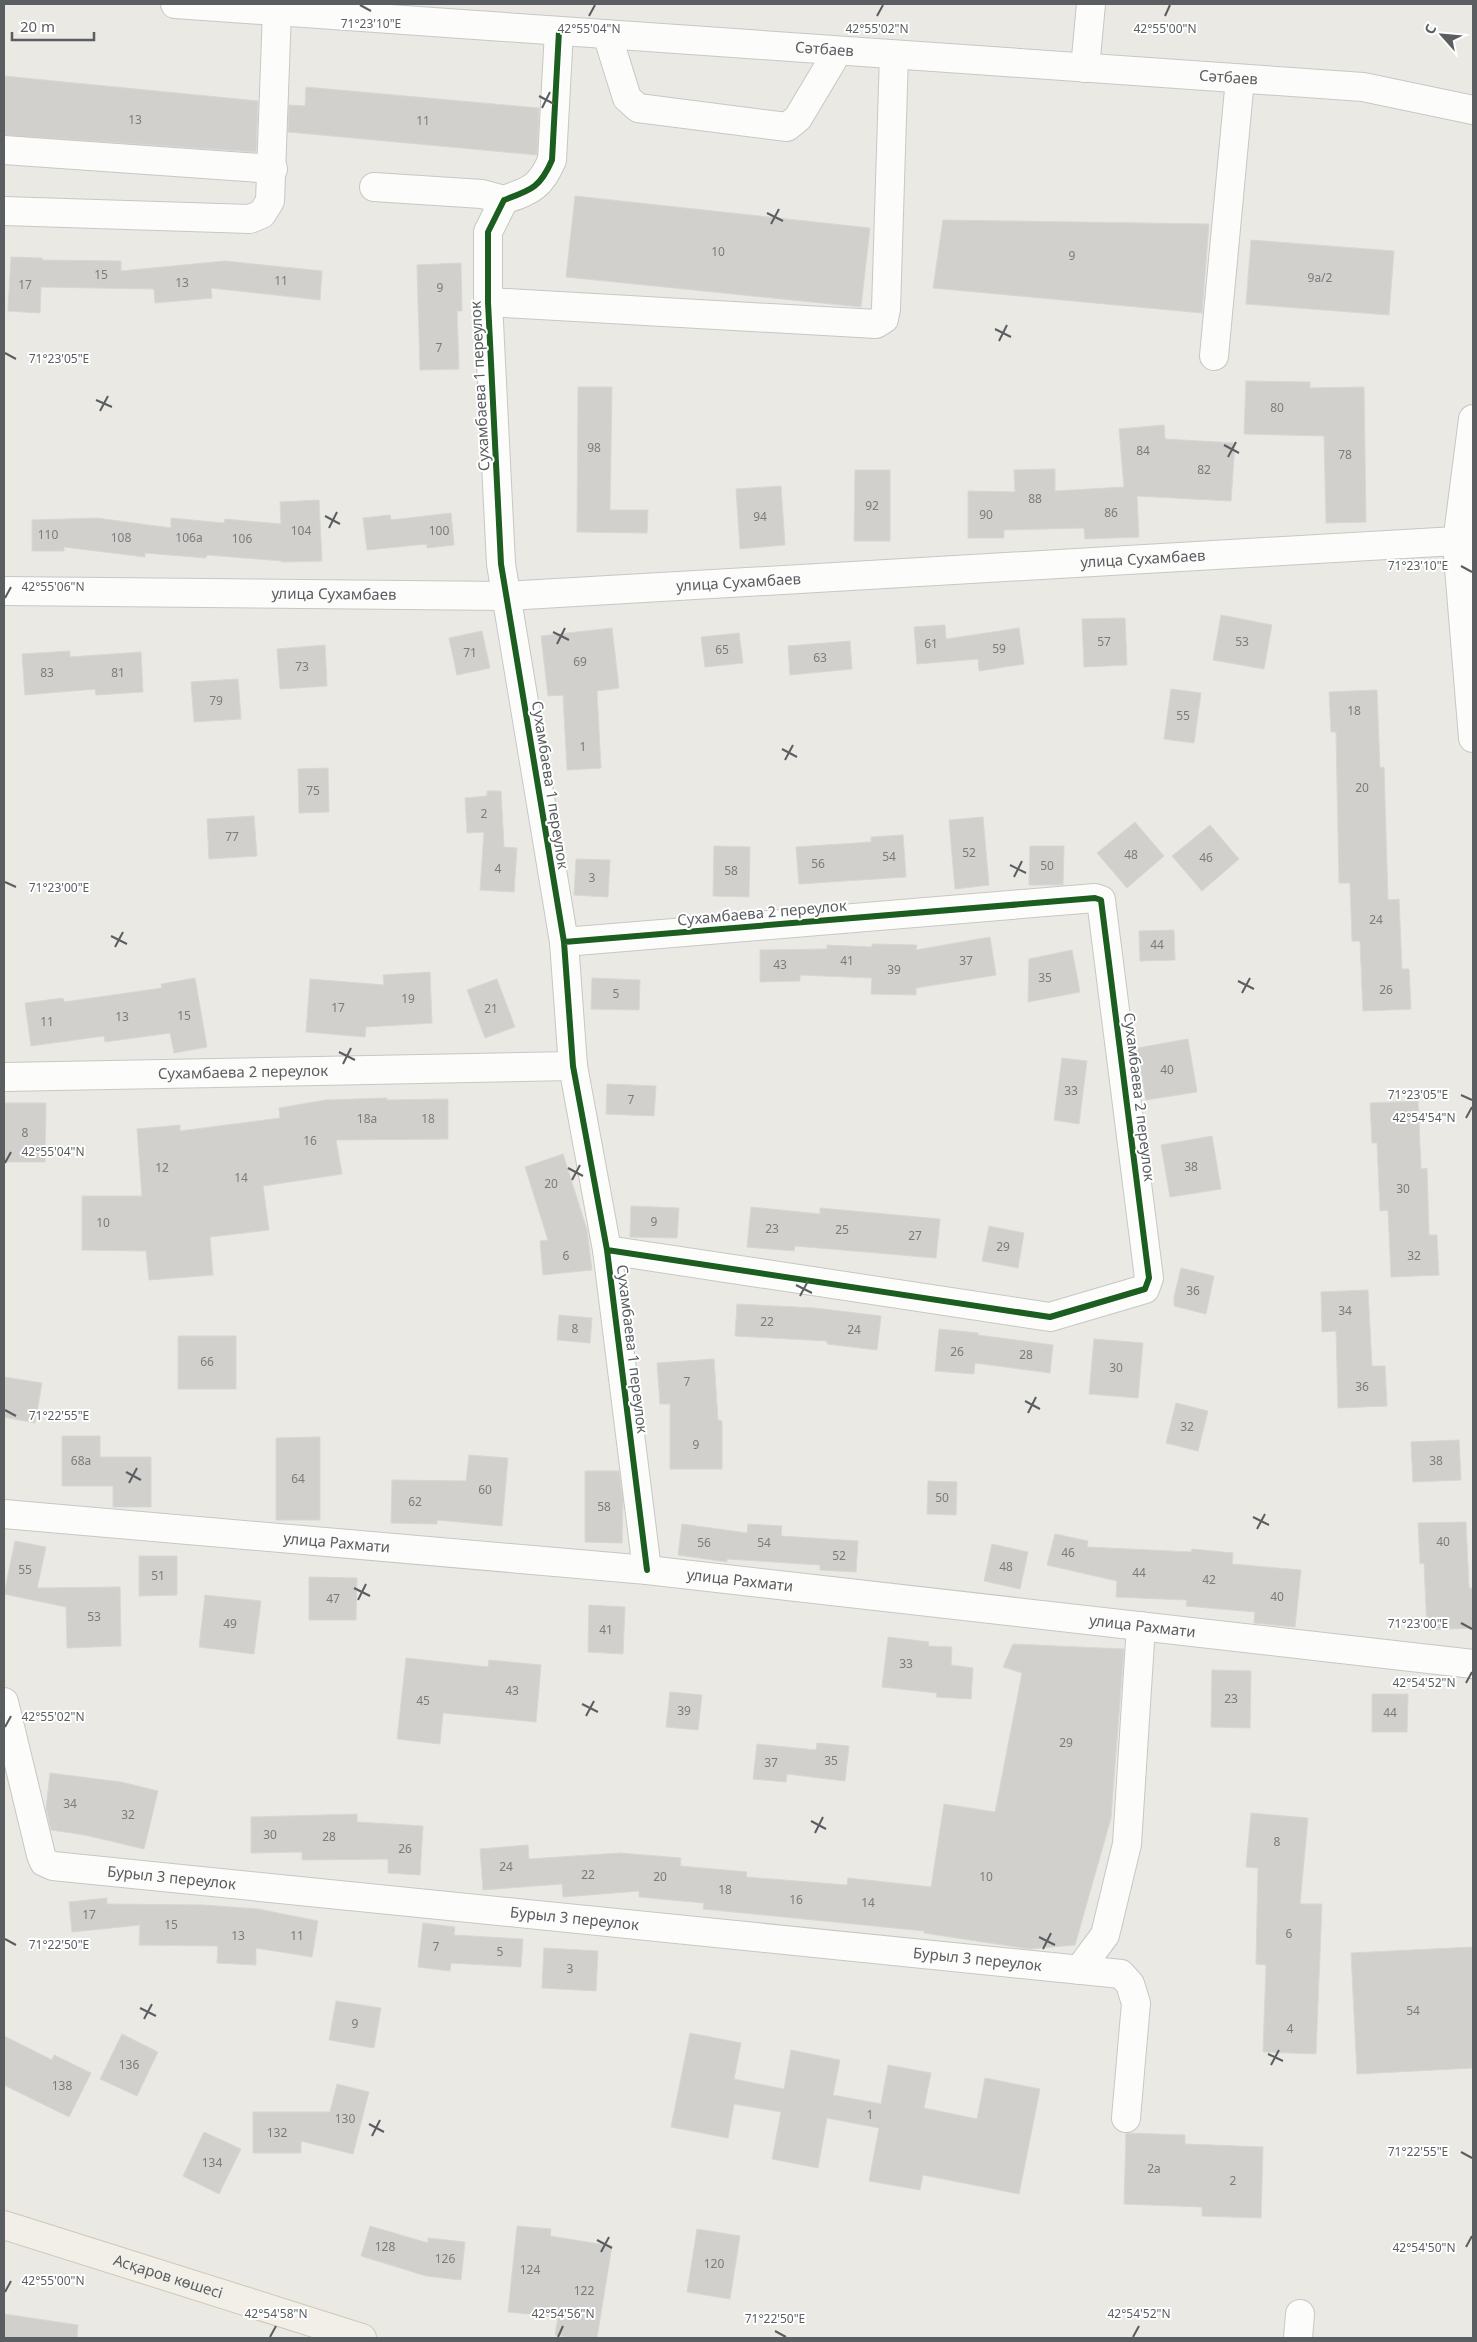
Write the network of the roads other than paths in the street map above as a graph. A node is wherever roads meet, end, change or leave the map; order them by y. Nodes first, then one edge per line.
1 (175, 4) edge
2 (1091, 4) edge
3 (277, 11) junction
4 (379, 11) edge
5 (559, 31) junction
6 (607, 34) junction
7 (838, 51) junction
8 (894, 54) junction
9 (1085, 68) junction
10 (1240, 79) junction
11 (1473, 110) edge
12 (4, 150) edge
13 (273, 169) junction
14 (374, 187) dead end
15 (504, 200) junction
16 (4, 211) edge
17 (488, 302) junction
18 (1214, 356) dead end
19 (1473, 419) edge
20 (1465, 542) edge
21 (4, 591) edge
22 (506, 596) junction
23 (1473, 738) edge
24 (564, 942) junction
25 (573, 1066) junction
26 (4, 1077) edge
27 (607, 1250) junction
28 (4, 1514) edge
29 (647, 1570) junction
30 (1141, 1626) junction
31 (1473, 1664) edge
32 (4, 1702) edge
33 (1079, 1970) junction
34 (1126, 2118) dead end
35 (4, 2225) edge
36 (362, 2338) edge

1 - 3 street, Сәтбаев
2 - 9 street
3 - 4 street, Сәтбаев
3 - 13 street
4 - 5 street, Сәтбаев
5 - 6 street, Сәтбаев
5 - 15 street
6 - 7 street, Сәтбаев
6 - 7 street
7 - 8 street, Сәтбаев
8 - 9 street, Сәтбаев
8 - 17 street
9 - 10 street, Сәтбаев
10 - 11 street, Сәтбаев
10 - 18 street
12 - 13 street
13 - 16 street
14 - 15 street
15 - 17 street, Сухамбаева 1 переулок
17 - 22 street, Сухамбаева 1 переулок
19 - 20 street
20 - 22 street, улица Сухамбаев
20 - 23 street
21 - 22 street, улица Сухамбаев
22 - 24 street, Сухамбаева 1 переулок
24 - 25 street, Сухамбаева 1 переулок
24 - 27 street, Сухамбаева 2 переулок
25 - 26 street, Сухамбаева 2 переулок
25 - 27 street, Сухамбаева 1 переулок
27 - 29 street, Сухамбаева 1 переулок
28 - 29 street, улица Рахмати
29 - 30 street, улица Рахмати
30 - 31 street, улица Рахмати
30 - 33 street
32 - 33 street, Бурыл 3 переулок
33 - 34 street, Бурыл 3 переулок
35 - 36 main road, Асқаров көшесі

